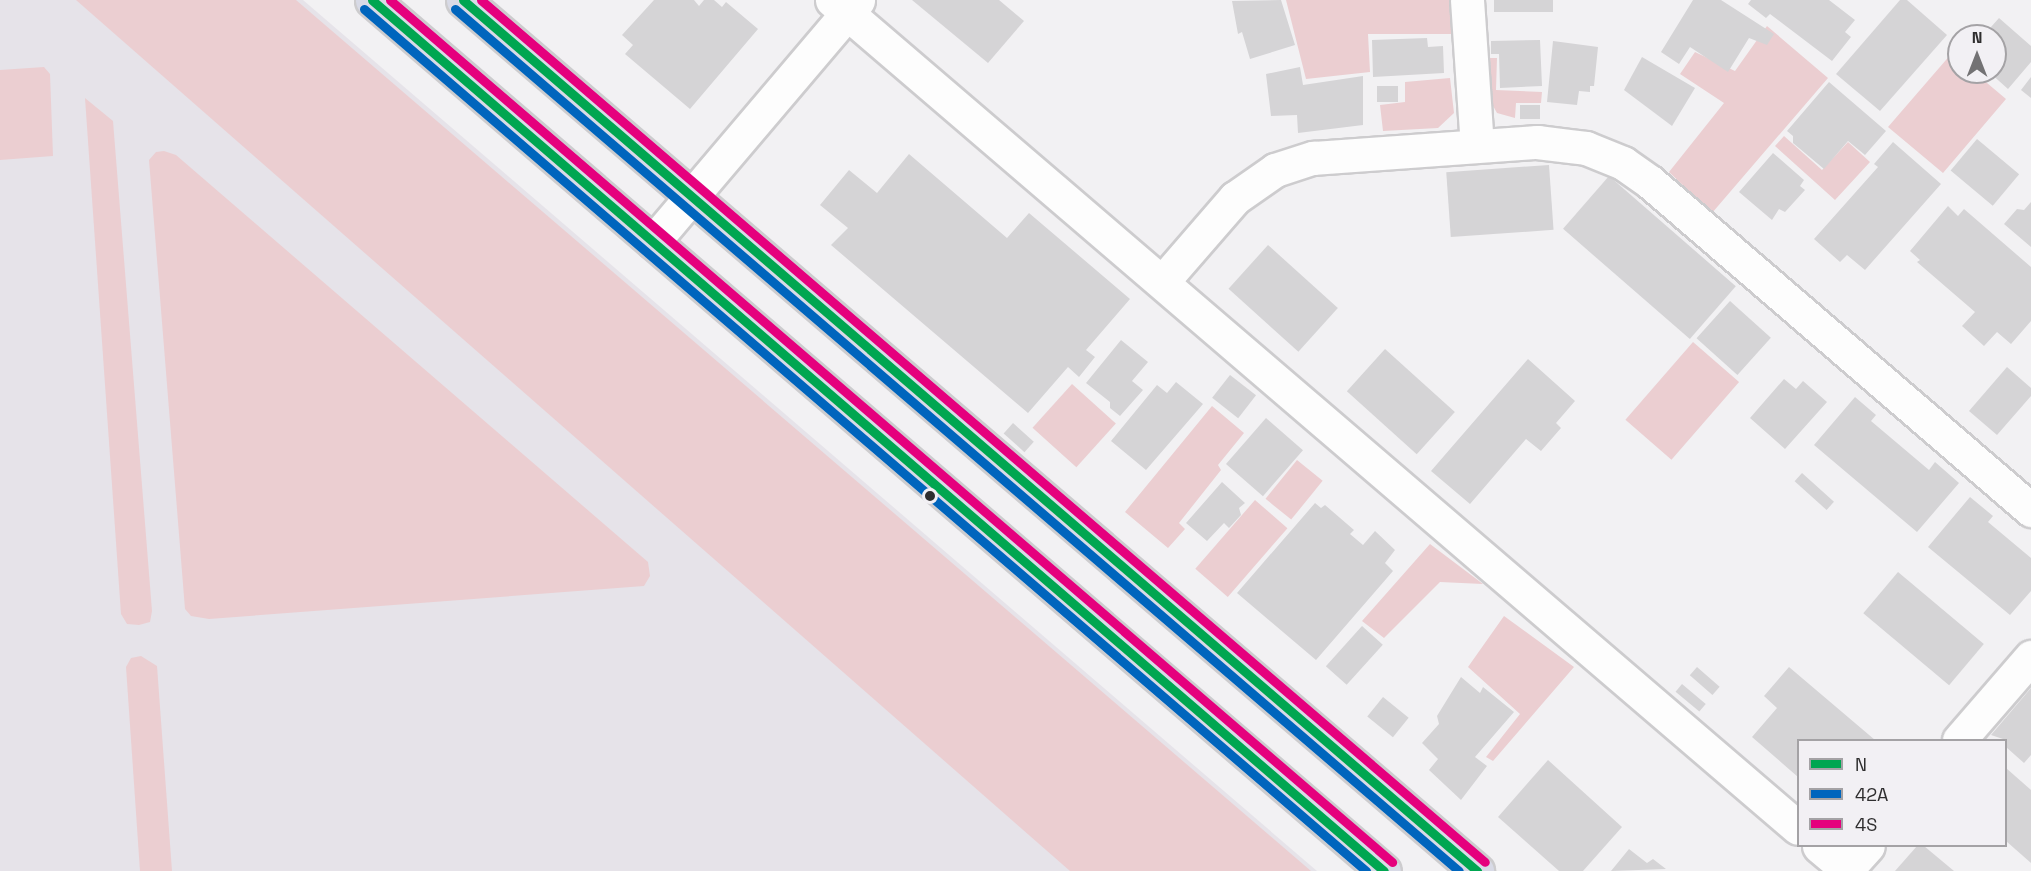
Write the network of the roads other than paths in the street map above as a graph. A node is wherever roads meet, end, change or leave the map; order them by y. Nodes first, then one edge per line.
1 (372, 0) edge
2 (463, 0) edge
3 (1467, 0) edge
4 (846, 4) edge
5 (1477, 145) junction
6 (691, 196) junction
7 (653, 242) junction
8 (1163, 281) junction
9 (2031, 510) edge
10 (2031, 657) edge
11 (1961, 739) edge
12 (1797, 827) edge
13 (1821, 847) edge
14 (1855, 862) edge
15 (1384, 871) edge
16 (1477, 871) edge

1 - 7 highway
2 - 6 highway
3 - 5 street
4 - 6 street
4 - 8 street
5 - 8 street
5 - 9 street
6 - 7 street
6 - 16 highway
7 - 15 highway
8 - 12 street
10 - 11 street
13 - 14 street

